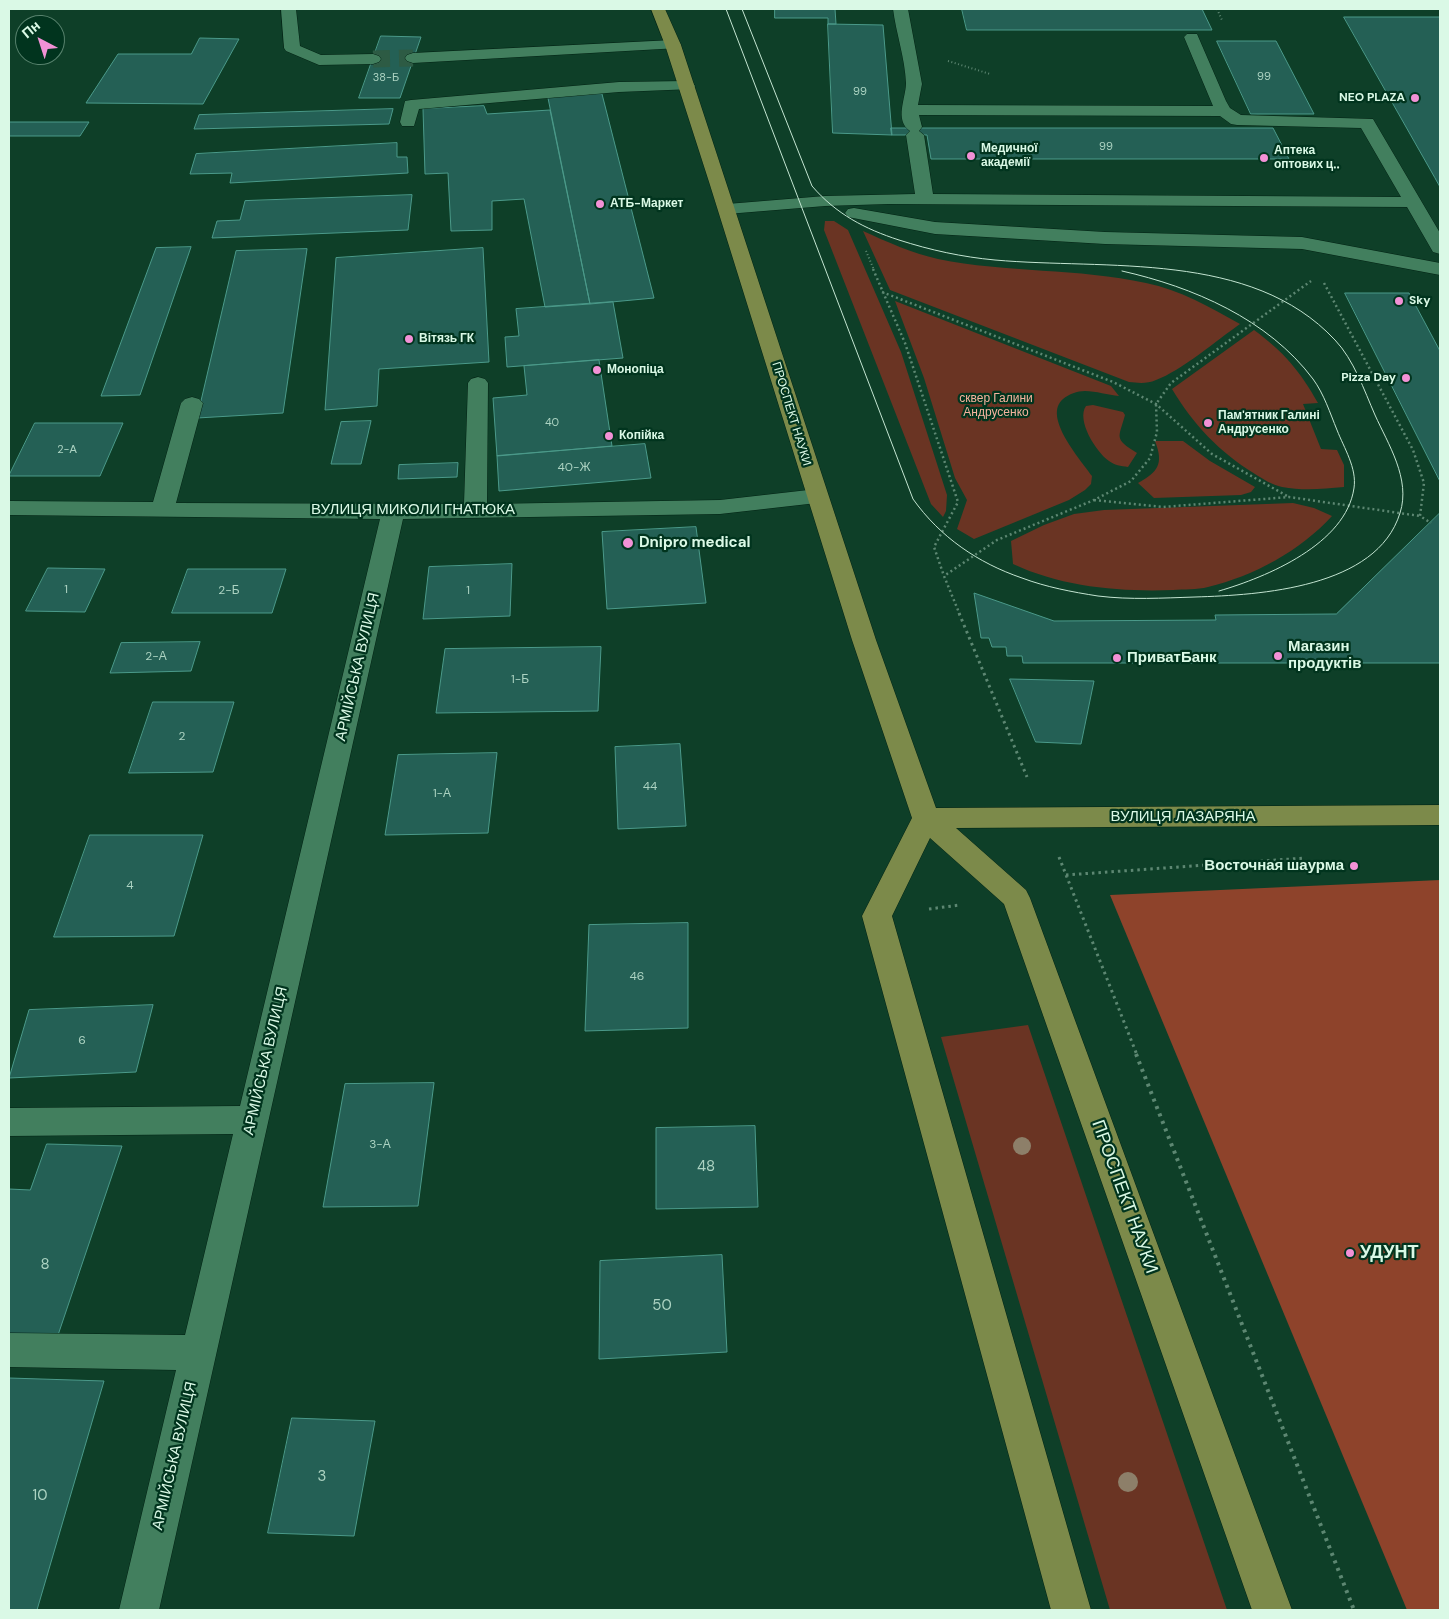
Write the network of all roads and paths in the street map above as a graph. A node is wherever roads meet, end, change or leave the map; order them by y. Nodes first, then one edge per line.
1 (288, 9) edge
2 (658, 9) edge
3 (900, 9) edge
4 (1192, 37) dead end
5 (673, 45) junction
6 (413, 58) tunnel mouth
7 (373, 59) tunnel mouth
8 (687, 86) junction
9 (909, 110) junction
10 (1224, 111) junction
11 (408, 122) dead end
12 (925, 199) junction
13 (825, 201) junction
14 (1413, 202) junction
15 (727, 209) junction
16 (849, 210) junction
17 (1302, 243) junction
18 (1440, 248) edge
19 (1440, 269) edge
20 (1319, 274) junction
21 (882, 292) junction
22 (478, 383) dead end
23 (192, 403) dead end
24 (1156, 404) junction
25 (817, 496) junction
26 (1290, 497) junction
27 (1094, 500) junction
28 (9, 508) edge
29 (163, 509) junction
30 (475, 511) junction
31 (393, 512) junction
32 (1420, 516) junction
33 (1430, 523) dead end
34 (944, 576) junction
35 (1440, 815) edge
36 (926, 818) junction
37 (1044, 818) junction
38 (1312, 858) dead end
39 (1066, 875) junction
40 (1072, 892) junction
41 (1016, 898) junction
42 (877, 916) junction
43 (253, 1120) junction
44 (9, 1122) edge
45 (9, 1350) edge
46 (199, 1352) junction
47 (140, 1610) edge
48 (1071, 1610) edge
49 (1272, 1610) edge
50 (1354, 1610) edge

1 - 7 street
2 - 5 main road, ПРОСПЕКТ НАУКИ
3 - 9 street
4 - 10 street
5 - 6 street
5 - 8 main road, ПРОСПЕКТ НАУКИ
8 - 11 street
8 - 15 main road, ПРОСПЕКТ НАУКИ
9 - 10 street
9 - 12 street
10 - 14 street
12 - 13 street
12 - 14 street
13 - 15 street
13 - 16 street
14 - 18 street
15 - 25 main road, ПРОСПЕКТ НАУКИ
16 - 17 street
16 - 21 path
17 - 19 street
17 - 20 path
20 - 24 path
20 - 32 path
21 - 24 path
21 - 34 path
22 - 30 street
23 - 29 street
24 - 26 path
24 - 27 path
25 - 30 street, ВУЛИЦЯ МИКОЛИ ГНАТЮКА
25 - 36 main road, ПРОСПЕКТ НАУКИ
26 - 27 path
26 - 32 path
27 - 34 path
28 - 29 street, ВУЛИЦЯ МИКОЛИ ГНАТЮКА
29 - 31 street, ВУЛИЦЯ МИКОЛИ ГНАТЮКА
30 - 31 street, ВУЛИЦЯ МИКОЛИ ГНАТЮКА
31 - 43 street, АРМІЙСЬКА ВУЛИЦЯ
32 - 33 path
34 - 37 path
35 - 37 main road, ВУЛИЦЯ ЛАЗАРЯНА
36 - 37 main road, ВУЛИЦЯ ЛАЗАРЯНА
36 - 41 main road, ПРОСПЕКТ НАУКИ
36 - 42 main road
37 - 39 path
38 - 39 path
39 - 40 path
40 - 41 path
40 - 50 path
41 - 42 path
41 - 49 main road, ПРОСПЕКТ НАУКИ
42 - 48 main road
43 - 44 street
43 - 46 street, АРМІЙСЬКА ВУЛИЦЯ
45 - 46 street
46 - 47 street, АРМІЙСЬКА ВУЛИЦЯ

